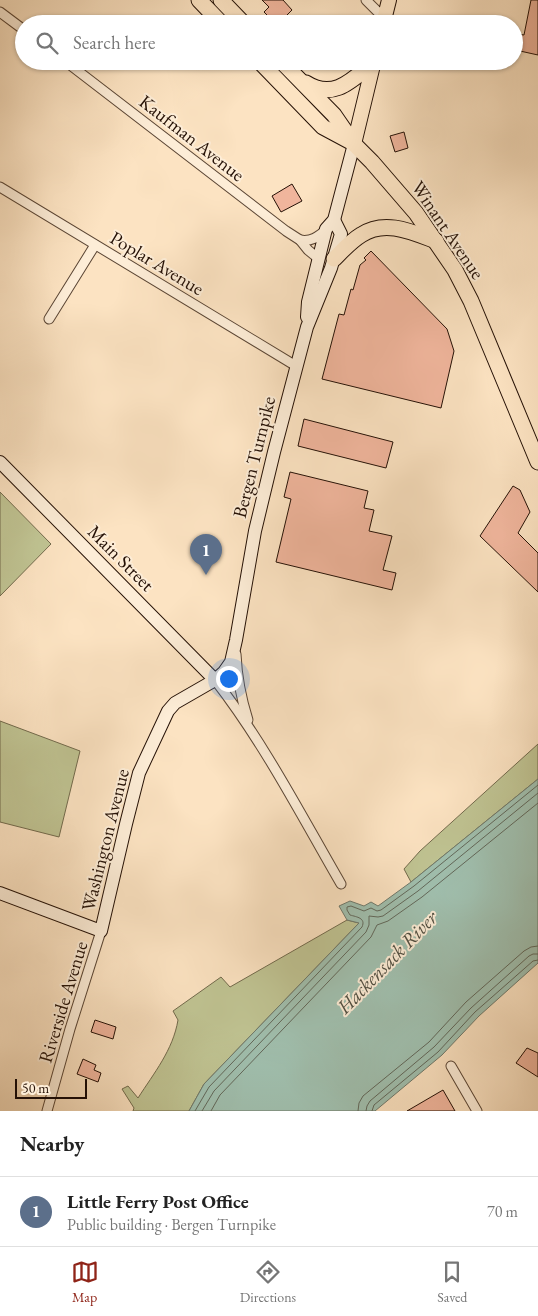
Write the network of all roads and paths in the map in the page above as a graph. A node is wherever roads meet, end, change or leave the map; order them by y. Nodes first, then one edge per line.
1 (199, 0) edge
2 (221, 0) edge
3 (366, 0) edge
4 (388, 0) edge
5 (0, 12) edge
6 (213, 15) edge
7 (235, 15) edge
8 (378, 15) edge
9 (384, 15) edge
10 (15, 23) edge
11 (77, 70) edge
12 (268, 70) edge
13 (289, 70) edge
14 (363, 70) edge
15 (372, 70) edge
16 (295, 76) junction
17 (354, 144) junction
18 (0, 187) edge
19 (330, 224) junction
20 (300, 240) junction
21 (436, 241) junction
22 (95, 245) junction
23 (326, 259) junction
24 (48, 319) dead end
25 (296, 366) junction
26 (0, 462) edge
27 (538, 462) edge
28 (236, 640) junction
29 (215, 680) junction
30 (252, 732) junction
31 (341, 884) dead end
32 (0, 893) edge
33 (102, 931) junction
34 (451, 1066) dead end
35 (47, 1111) edge
36 (477, 1111) edge

1 - 6 highway
2 - 7 highway
3 - 8 street
4 - 9 main road
5 - 10 street
11 - 20 street, Kaufman Avenue
12 - 17 highway
13 - 16 highway
14 - 16 highway
15 - 17 main road, Bergen Turnpike
16 - 17 highway
17 - 19 street, Bergen Turnpike
17 - 21 highway, Winant Avenue
18 - 22 street, Poplar Avenue
19 - 20 street
19 - 23 street, Bergen Turnpike
20 - 23 street, Kaufman Avenue
21 - 23 highway
21 - 27 highway, Winant Avenue
22 - 24 street
22 - 25 street, Poplar Avenue
23 - 25 street, Bergen Turnpike
25 - 28 street, Bergen Turnpike
26 - 29 street, Main Street
28 - 29 street, Bergen Turnpike
28 - 30 street
29 - 30 street
29 - 33 street, Washington Avenue
30 - 31 street
32 - 33 street, Washington Avenue
33 - 35 street, Riverside Avenue
34 - 36 street

